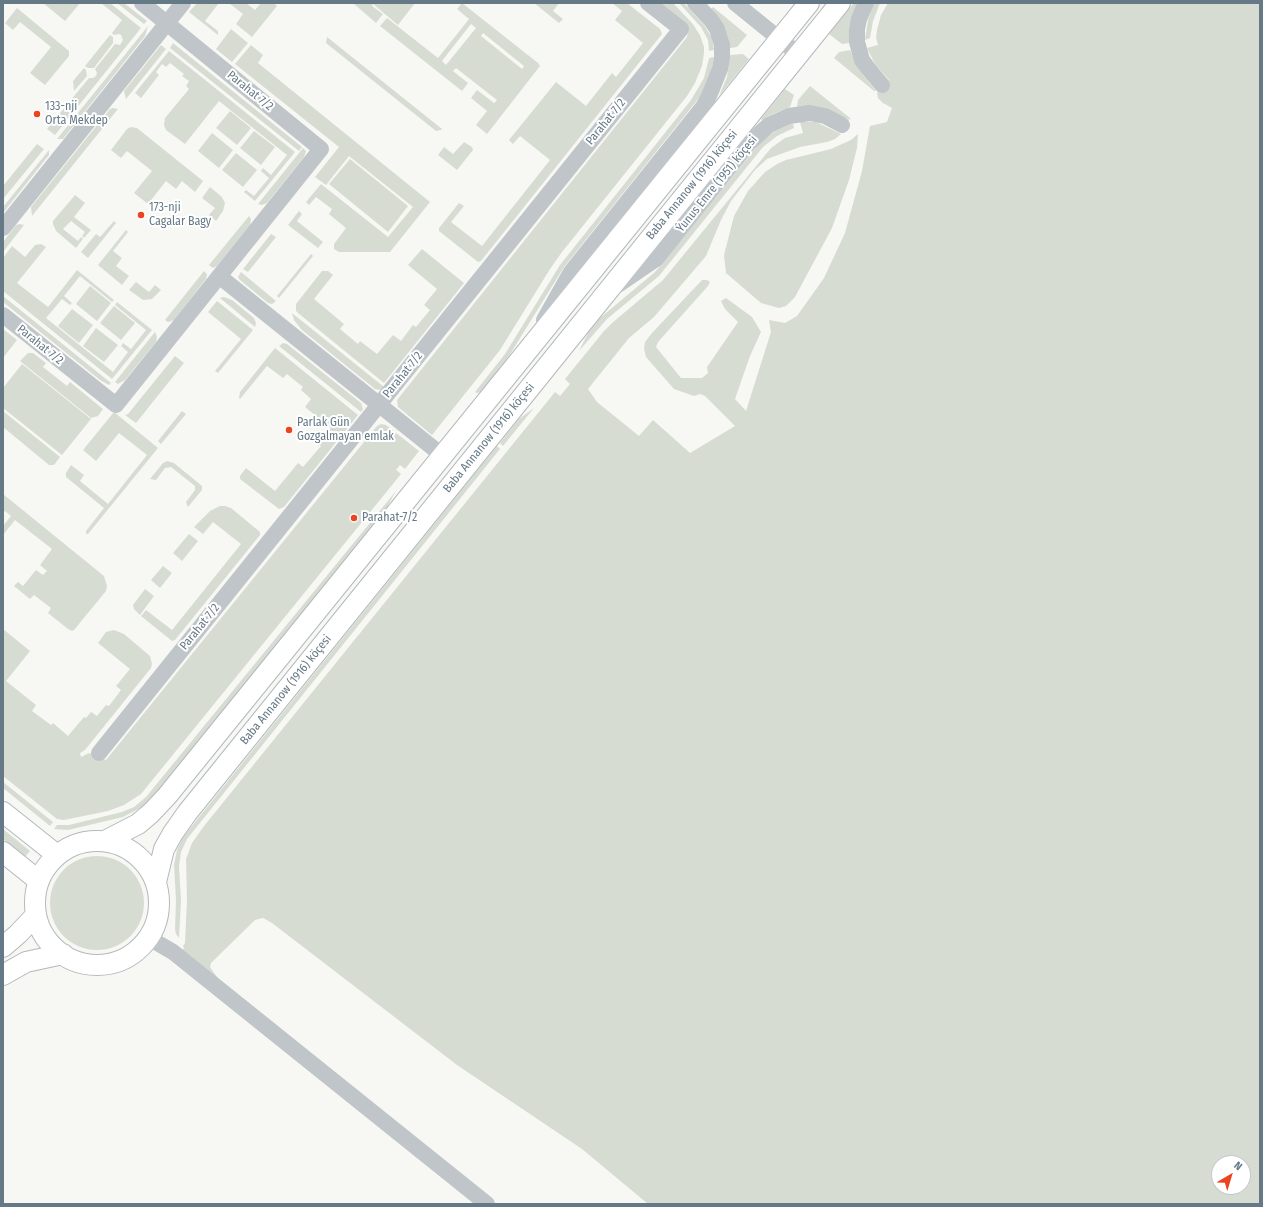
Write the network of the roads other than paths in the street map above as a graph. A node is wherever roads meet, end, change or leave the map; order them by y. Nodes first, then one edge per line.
1 (142, 3) edge
2 (183, 3) edge
3 (648, 3) edge
4 (695, 3) edge
5 (735, 3) edge
6 (810, 3) edge
7 (840, 3) edge
8 (866, 3) edge
9 (166, 23) junction
10 (780, 40) junction
11 (798, 54) junction
12 (882, 85) dead end
13 (842, 125) dead end
14 (3, 228) edge
15 (219, 276) junction
16 (606, 292) junction
17 (3, 314) edge
18 (525, 354) junction
19 (379, 405) junction
20 (443, 456) junction
21 (99, 753) dead end
22 (3, 812) edge
23 (105, 841) junction
24 (3, 852) edge
25 (57, 855) junction
26 (39, 881) junction
27 (156, 882) junction
28 (36, 915) junction
29 (149, 938) junction
30 (3, 947) edge
31 (63, 954) junction
32 (3, 975) edge
33 (487, 1204) edge

1 - 9 street, Parahat 7/2
2 - 9 street
3 - 19 street, Parahat 7/2
4 - 18 street
5 - 10 street
6 - 10 main road, Baba Annanow (1916) köçesi
7 - 11 main road, Baba Annanow (1916) köçesi
8 - 12 street
9 - 14 street
9 - 15 street, Parahat 7/2
10 - 11 street
10 - 18 main road, Baba Annanow (1916) köçesi
11 - 16 main road, Baba Annanow (1916) köçesi
13 - 16 street, Ýunus Emre (1951) köçesi
15 - 17 street, Parahat 7/2
15 - 19 street
16 - 27 main road, Baba Annanow (1916) köçesi
18 - 20 main road, Baba Annanow (1916) köçesi
19 - 20 street
19 - 21 street, Parahat 7/2
20 - 23 main road, Baba Annanow (1916) köçesi
22 - 25 main road
23 - 25 main road
23 - 27 main road
24 - 26 main road
25 - 26 main road
26 - 28 main road
27 - 29 main road
28 - 30 main road
28 - 31 main road
29 - 31 main road
29 - 33 street
31 - 32 main road

